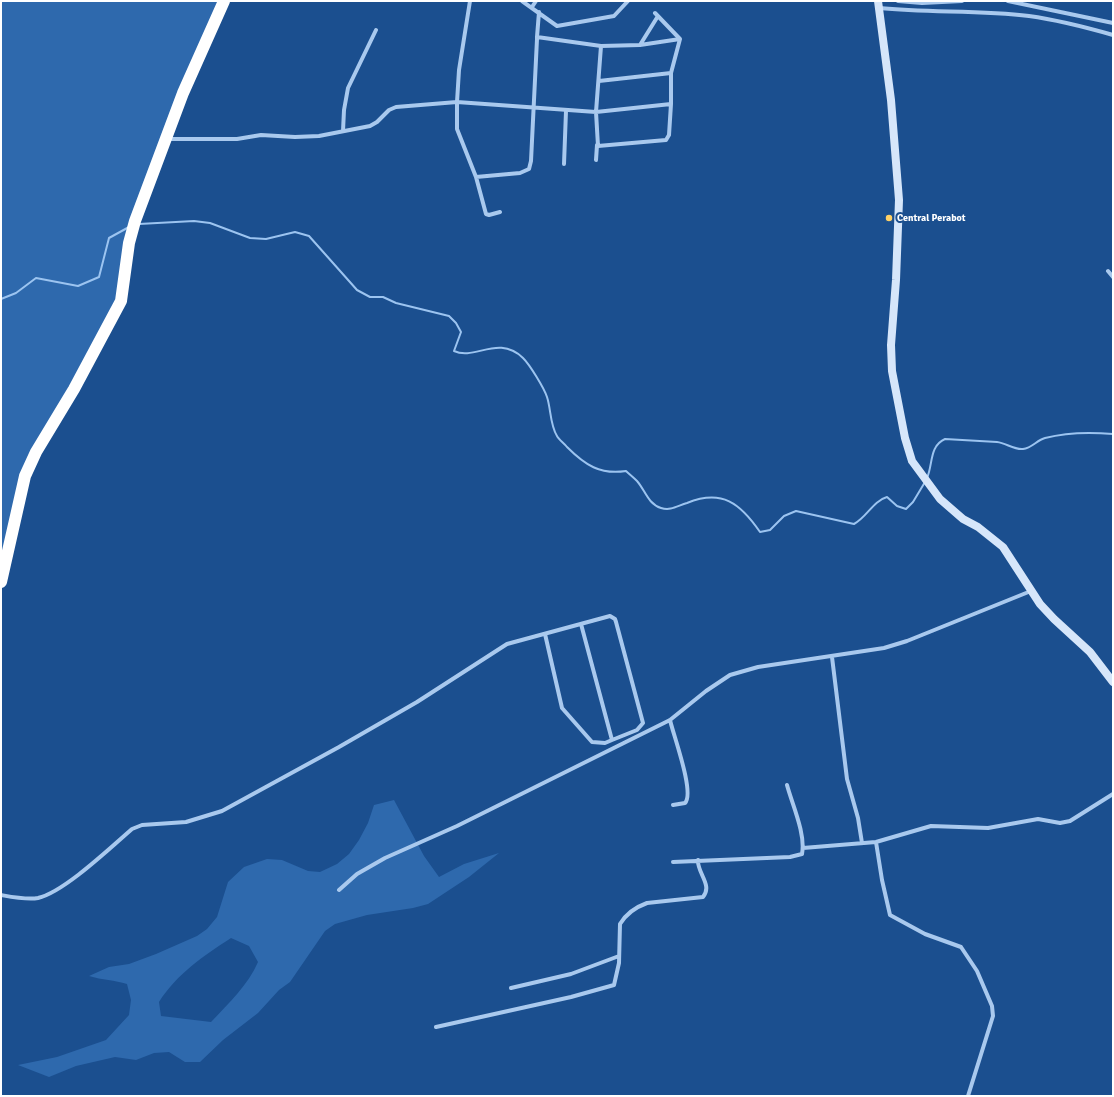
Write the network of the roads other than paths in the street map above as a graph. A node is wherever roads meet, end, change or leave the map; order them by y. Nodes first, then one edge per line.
1 (224, 1) edge
2 (470, 1) edge
3 (522, 1) edge
4 (536, 1) edge
5 (628, 1) edge
6 (898, 1) edge
7 (962, 1) edge
8 (1008, 1) edge
9 (922, 2) edge
10 (1026, 3) edge
11 (879, 5) edge
12 (532, 7) junction
13 (539, 12) junction
14 (1113, 23) edge
15 (376, 30) dead end
16 (1113, 35) edge
17 (537, 37) junction
18 (680, 39) junction
19 (640, 44) junction
20 (601, 46) junction
21 (671, 73) junction
22 (599, 81) junction
23 (457, 102) junction
24 (671, 104) junction
25 (533, 107) junction
26 (566, 111) junction
27 (596, 112) junction
28 (343, 131) junction
29 (164, 139) junction
30 (596, 145) junction
31 (596, 160) dead end
32 (564, 164) dead end
33 (476, 177) junction
34 (500, 212) dead end
35 (1108, 271) dead end
36 (1113, 277) edge
37 (1, 582) edge
38 (1031, 591) junction
39 (581, 624) junction
40 (545, 634) junction
41 (832, 657) junction
42 (1113, 682) edge
43 (670, 720) junction
44 (612, 740) junction
45 (787, 785) dead end
46 (1113, 794) edge
47 (673, 805) dead end
48 (876, 842) junction
49 (862, 843) junction
50 (804, 848) junction
51 (698, 860) junction
52 (673, 862) dead end
53 (339, 890) dead end
54 (1, 895) edge
55 (619, 956) junction
56 (511, 988) dead end
57 (436, 1027) dead end
58 (968, 1096) edge

1 - 29 highway
2 - 23 street
3 - 12 street
4 - 12 street
5 - 13 street
6 - 9 street
7 - 9 street
8 - 10 street
10 - 14 street
11 - 16 street
11 - 38 street
12 - 13 street
13 - 17 street
15 - 28 street
17 - 20 street
17 - 25 street
18 - 19 street
18 - 19 street
18 - 21 street
19 - 20 street
20 - 22 street
21 - 22 street
21 - 24 street
22 - 27 street
23 - 25 street
23 - 28 street
23 - 33 street
24 - 27 street
24 - 30 street
25 - 26 street
25 - 33 street
26 - 27 street
26 - 32 street
27 - 30 street
28 - 29 street
29 - 37 highway
30 - 31 street
33 - 34 street
35 - 36 street
38 - 41 street
38 - 42 street
39 - 40 street
39 - 44 street
39 - 44 street
40 - 44 street
40 - 54 street
41 - 43 street
41 - 49 street
43 - 47 street
43 - 53 street
45 - 50 street
46 - 48 street
48 - 49 street
48 - 58 street
49 - 50 street
50 - 51 street
51 - 52 street
51 - 55 street
55 - 56 street
55 - 57 street

